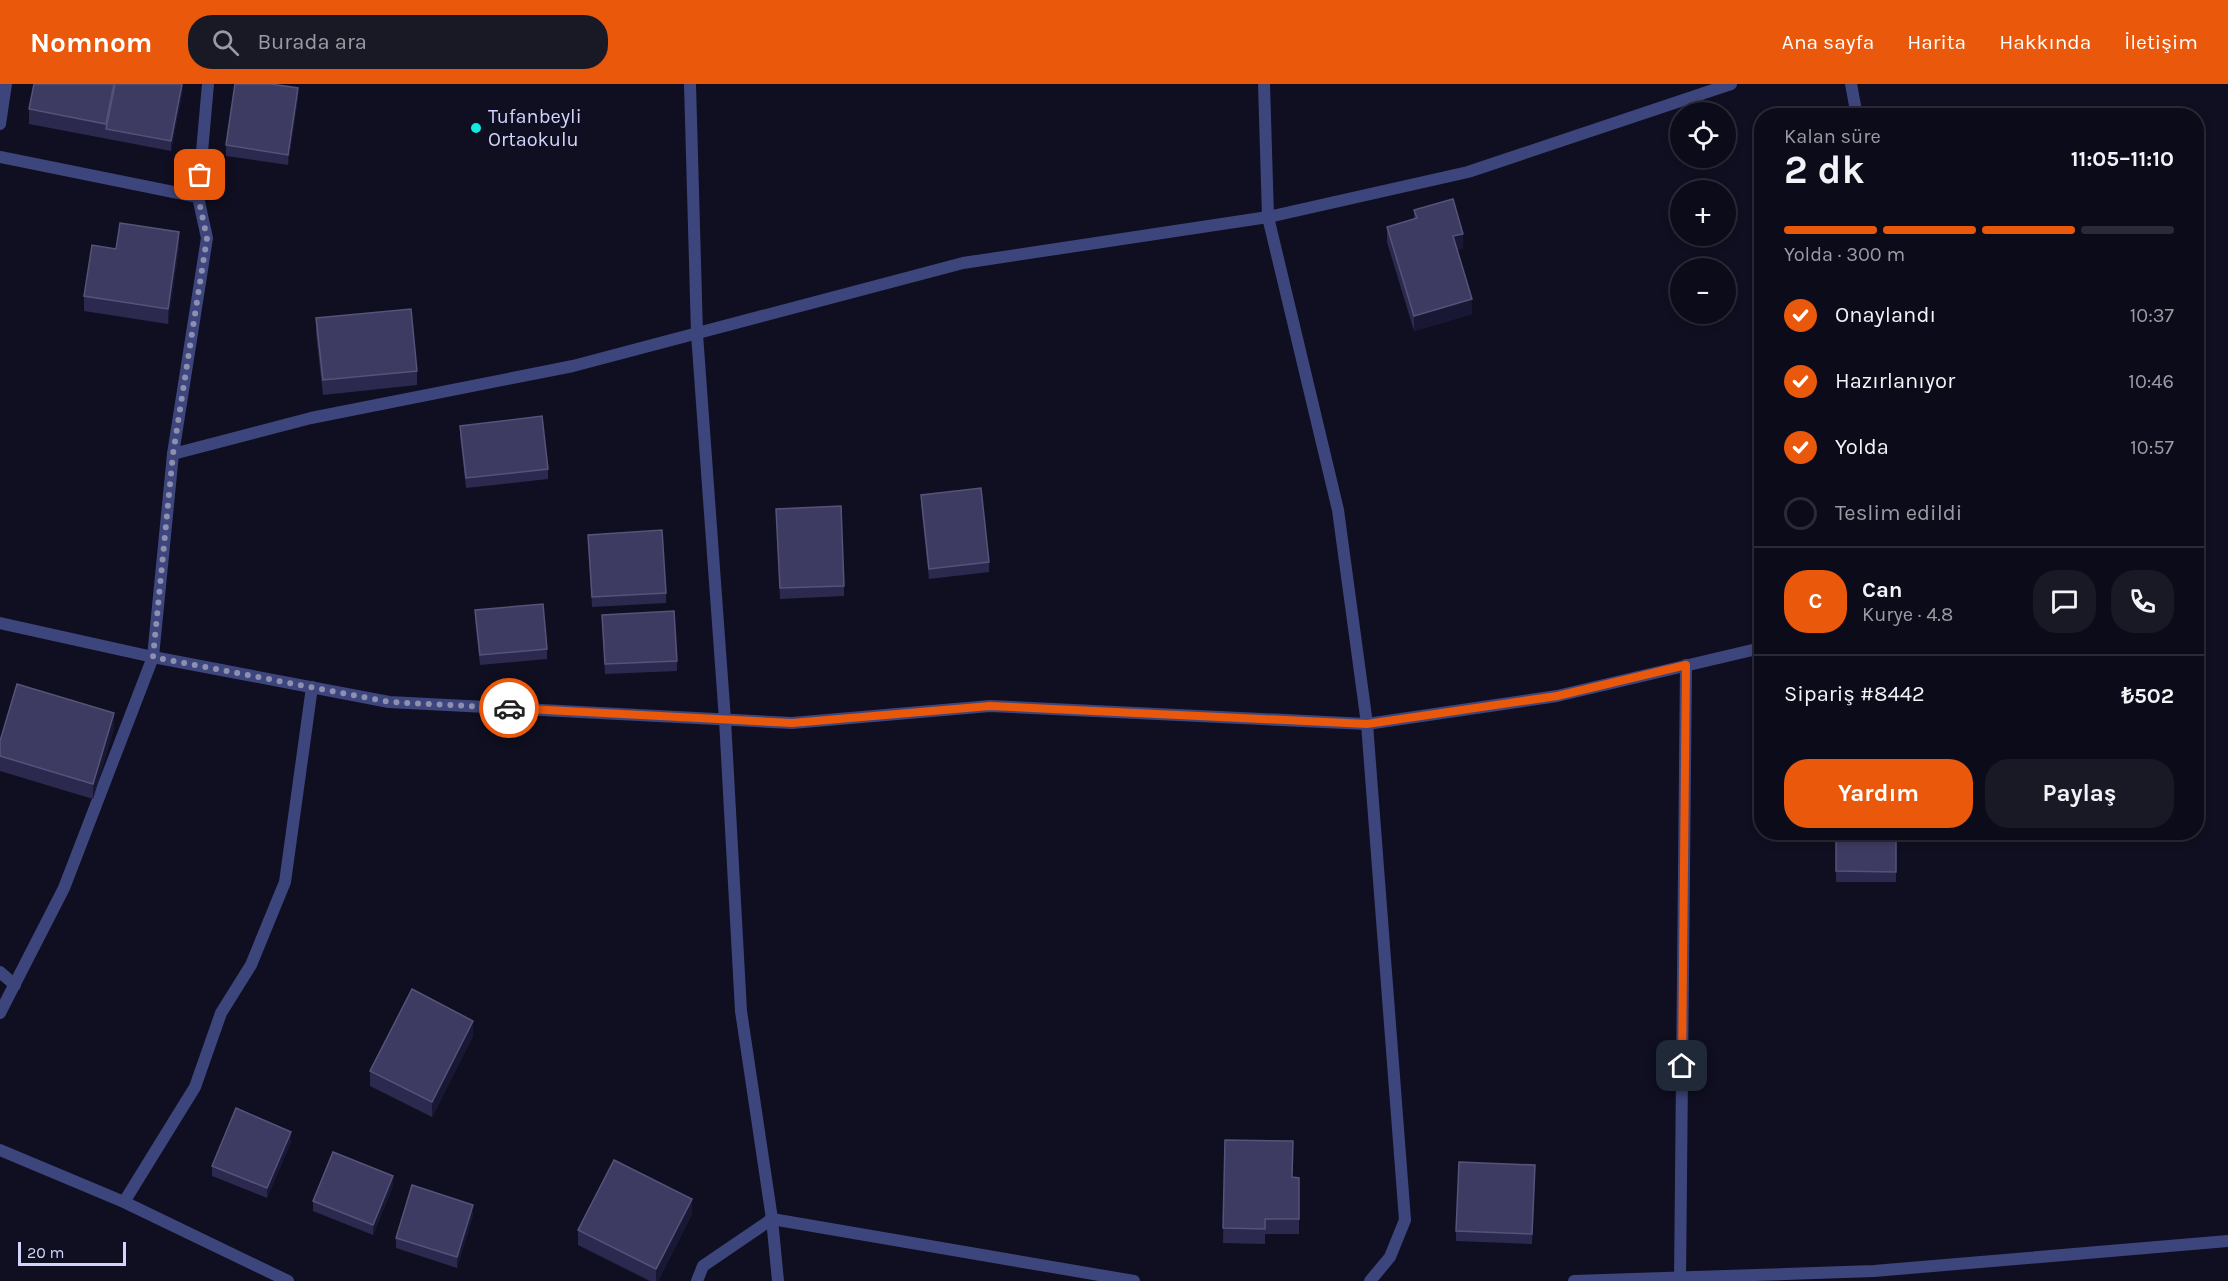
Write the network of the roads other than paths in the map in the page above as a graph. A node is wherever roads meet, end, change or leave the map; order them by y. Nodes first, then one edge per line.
1 (6, 84) edge
2 (208, 84) edge
3 (690, 84) edge
4 (1264, 84) edge
5 (1731, 84) edge
6 (1851, 84) edge
7 (1856, 108) edge
8 (0, 124) edge
9 (0, 157) edge
10 (198, 197) junction
11 (1268, 218) junction
12 (697, 334) junction
13 (173, 454) junction
14 (0, 623) edge
15 (1754, 650) edge
16 (153, 657) junction
17 (1686, 665) junction
18 (312, 687) junction
19 (725, 720) junction
20 (1367, 724) junction
21 (0, 972) edge
22 (15, 985) junction
23 (0, 1013) edge
24 (0, 1150) edge
25 (124, 1202) junction
26 (772, 1219) junction
27 (2228, 1241) edge
28 (1680, 1279) edge
29 (288, 1281) edge
30 (697, 1281) edge
31 (778, 1281) edge
32 (1134, 1281) edge
33 (1370, 1281) edge
34 (1574, 1281) edge

1 - 8 street
2 - 10 street
3 - 12 street
4 - 11 street
5 - 11 street
6 - 7 street
9 - 10 street
10 - 13 street
11 - 12 street
11 - 20 street
12 - 13 street
12 - 19 street
13 - 16 street
14 - 16 street
15 - 17 street
16 - 18 street
16 - 22 street
17 - 20 street
17 - 28 street
18 - 19 street
18 - 25 street
19 - 20 street
19 - 26 street
20 - 33 street
21 - 22 street
22 - 23 street
24 - 25 street
25 - 29 street
26 - 30 street
26 - 31 street
26 - 32 street
27 - 28 street
28 - 34 street

